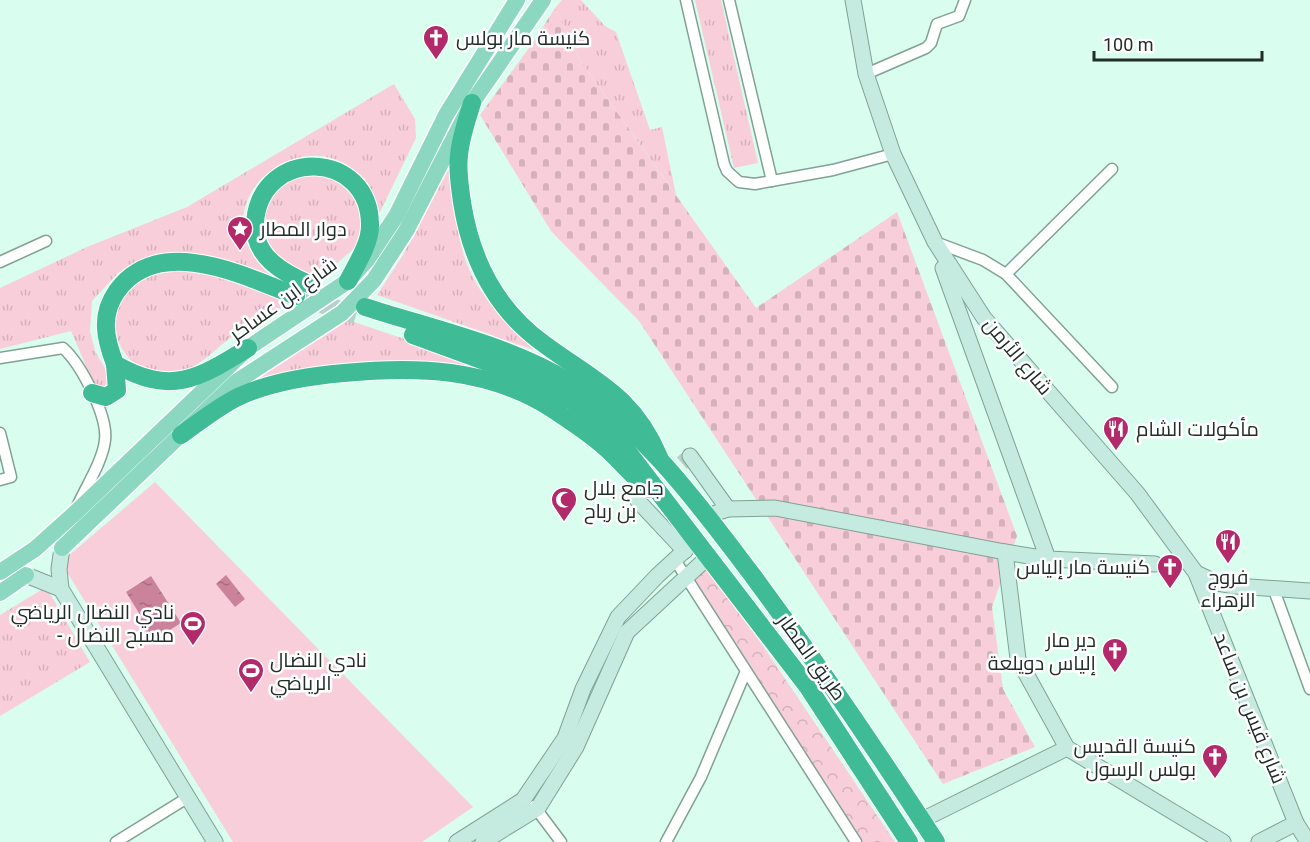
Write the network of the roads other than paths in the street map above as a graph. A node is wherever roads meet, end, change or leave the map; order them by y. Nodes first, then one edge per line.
1 (517, 0) edge
2 (543, 0) edge
3 (686, 0) edge
4 (729, 0) edge
5 (853, 0) edge
6 (965, 0) edge
7 (866, 74) junction
8 (472, 103) junction
9 (893, 154) junction
10 (1112, 169) dead end
11 (772, 181) junction
12 (46, 241) dead end
13 (934, 242) junction
14 (0, 262) edge
15 (1006, 274) junction
16 (348, 281) junction
17 (984, 318) junction
18 (965, 328) junction
19 (248, 348) junction
20 (0, 358) edge
21 (115, 364) junction
22 (1112, 387) dead end
23 (92, 393) junction
24 (0, 433) edge
25 (181, 435) junction
26 (690, 456) dead end
27 (663, 464) junction
28 (0, 480) edge
29 (638, 501) dead end
30 (669, 504) junction
31 (728, 509) junction
32 (74, 514) junction
33 (707, 516) junction
34 (62, 548) joint
35 (685, 551) junction
36 (1005, 552) junction
37 (708, 557) junction
38 (1048, 559) junction
39 (1155, 564) dead end
40 (0, 572) edge
41 (1196, 573) junction
42 (26, 575) joint
43 (687, 578) junction
44 (61, 589) junction
45 (1274, 590) junction
46 (1310, 591) edge
47 (0, 593) edge
48 (746, 671) junction
49 (1310, 689) edge
50 (1067, 748) junction
51 (187, 798) junction
52 (523, 800) junction
53 (538, 808) junction
54 (922, 820) junction
55 (1296, 823) junction
56 (116, 842) edge
57 (215, 842) edge
58 (457, 842) edge
59 (483, 842) edge
60 (561, 842) edge
61 (666, 842) edge
62 (856, 842) edge
63 (909, 842) edge
64 (936, 842) edge
65 (1222, 842) edge
66 (1259, 842) edge
67 (1308, 842) edge

1 - 16 main road, شارع ابن عساكر
2 - 8 main road, شارع ابن عساكر
3 - 11 street
4 - 11 street
5 - 7 main road, شارع الأرمن
6 - 7 street
7 - 9 main road, شارع الأرمن
8 - 25 main road, شارع ابن عساكر
8 - 27 highway
9 - 11 street
9 - 13 main road, شارع الأرمن
10 - 15 street
12 - 14 street
13 - 15 street
13 - 17 main road, شارع الأرمن
13 - 18 main road
15 - 22 street
16 - 19 main road, شارع ابن عساكر
16 - 21 highway
17 - 18 main road
17 - 41 main road, شارع الأرمن
18 - 38 main road
19 - 21 highway
19 - 32 main road, شارع ابن عساكر
20 - 23 street
21 - 23 highway
23 - 32 street
24 - 28 street
25 - 30 highway
25 - 34 main road, شارع ابن عساكر
26 - 31 main road
27 - 30 highway, طريق المطار
27 - 33 highway, طريق المطار
29 - 35 main road
30 - 35 highway, طريق المطار
31 - 33 main road
31 - 36 main road
32 - 40 main road, شارع ابن عساكر
33 - 54 highway, طريق المطار
34 - 44 main road
35 - 37 highway, طريق المطار
35 - 43 street
35 - 52 main road
36 - 38 main road
36 - 50 main road
37 - 43 main road
37 - 63 highway, طريق المطار
38 - 39 main road
41 - 45 main road
41 - 55 main road, شارع قيس بن ساعد
42 - 44 main road
42 - 47 main road
43 - 48 street
43 - 53 main road
44 - 51 main road
45 - 46 main road
45 - 49 street
48 - 61 street
48 - 62 street
50 - 54 main road
50 - 65 main road
51 - 56 street
51 - 57 main road
52 - 53 street
52 - 58 main road
53 - 59 main road
53 - 60 street
54 - 64 highway, طريق المطار
55 - 66 main road
55 - 67 main road, شارع قيس بن ساعد

